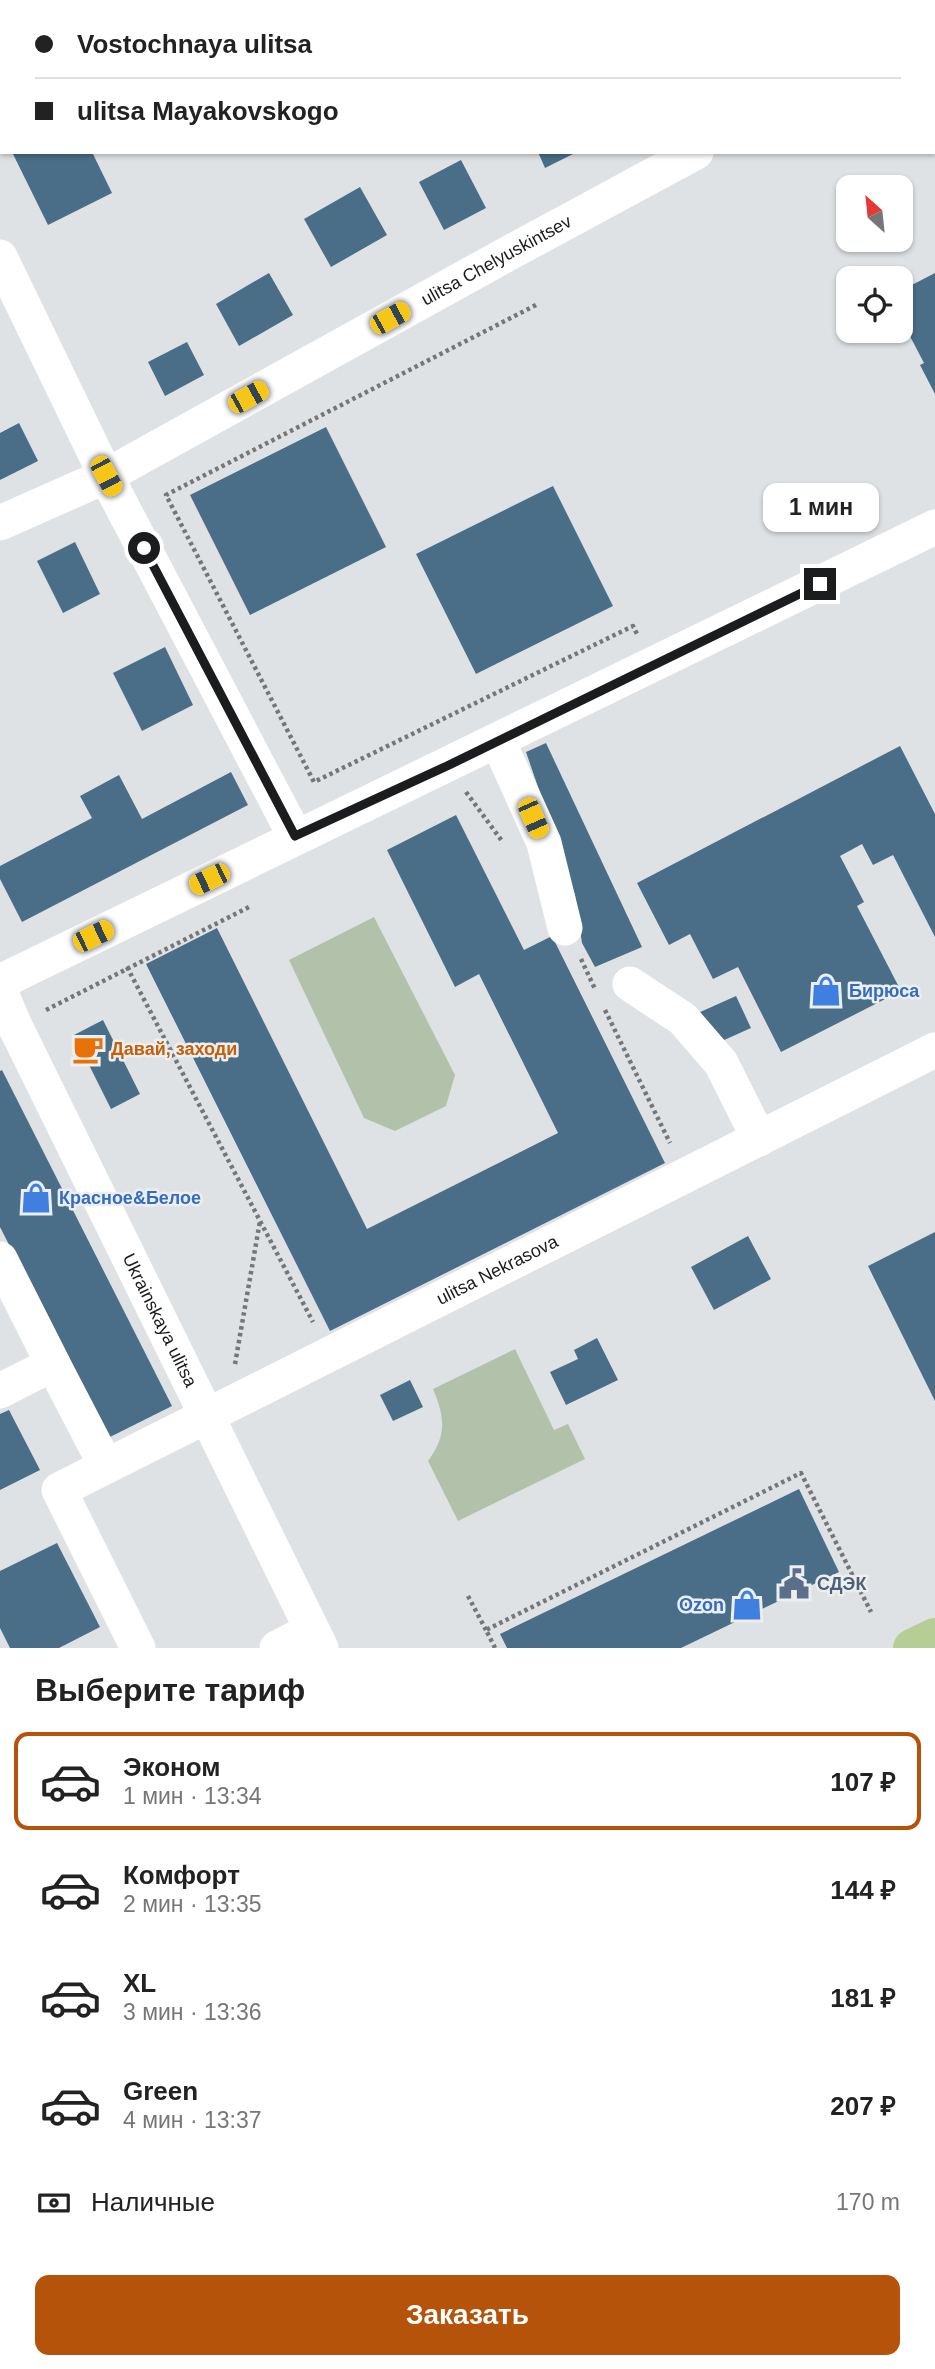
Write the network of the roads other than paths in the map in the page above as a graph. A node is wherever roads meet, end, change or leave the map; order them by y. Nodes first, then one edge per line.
1 (683, 155) edge
2 (0, 257) edge
3 (106, 476) junction
4 (0, 523) edge
5 (935, 527) edge
6 (498, 741) junction
7 (295, 836) junction
8 (565, 928) road end
9 (0, 982) edge
10 (0, 991) edge
11 (615, 993) road end
12 (935, 1050) edge
13 (759, 1139) junction
14 (0, 1259) edge
15 (53, 1364) junction
16 (0, 1391) edge
17 (217, 1411) junction
18 (106, 1466) junction
19 (935, 1637) edge
20 (317, 1639) edge
21 (138, 1648) edge
22 (277, 1648) edge
23 (912, 1648) edge

1 - 3 street, ulitsa Chelyuskintsev
2 - 3 street
3 - 4 street, ulitsa Chelyuskintsev
3 - 7 street
5 - 6 street
6 - 7 street
6 - 8 street
7 - 9 street
10 - 17 street, Ukrainskaya ulitsa
11 - 13 street
12 - 13 street, ulitsa Nekrasova
13 - 17 street, ulitsa Nekrasova
14 - 15 street
15 - 16 street
15 - 18 street
17 - 18 street, ulitsa Nekrasova
17 - 20 street, Ukrainskaya ulitsa
18 - 21 street, ulitsa Nekrasova
19 - 23 main road
20 - 22 street

